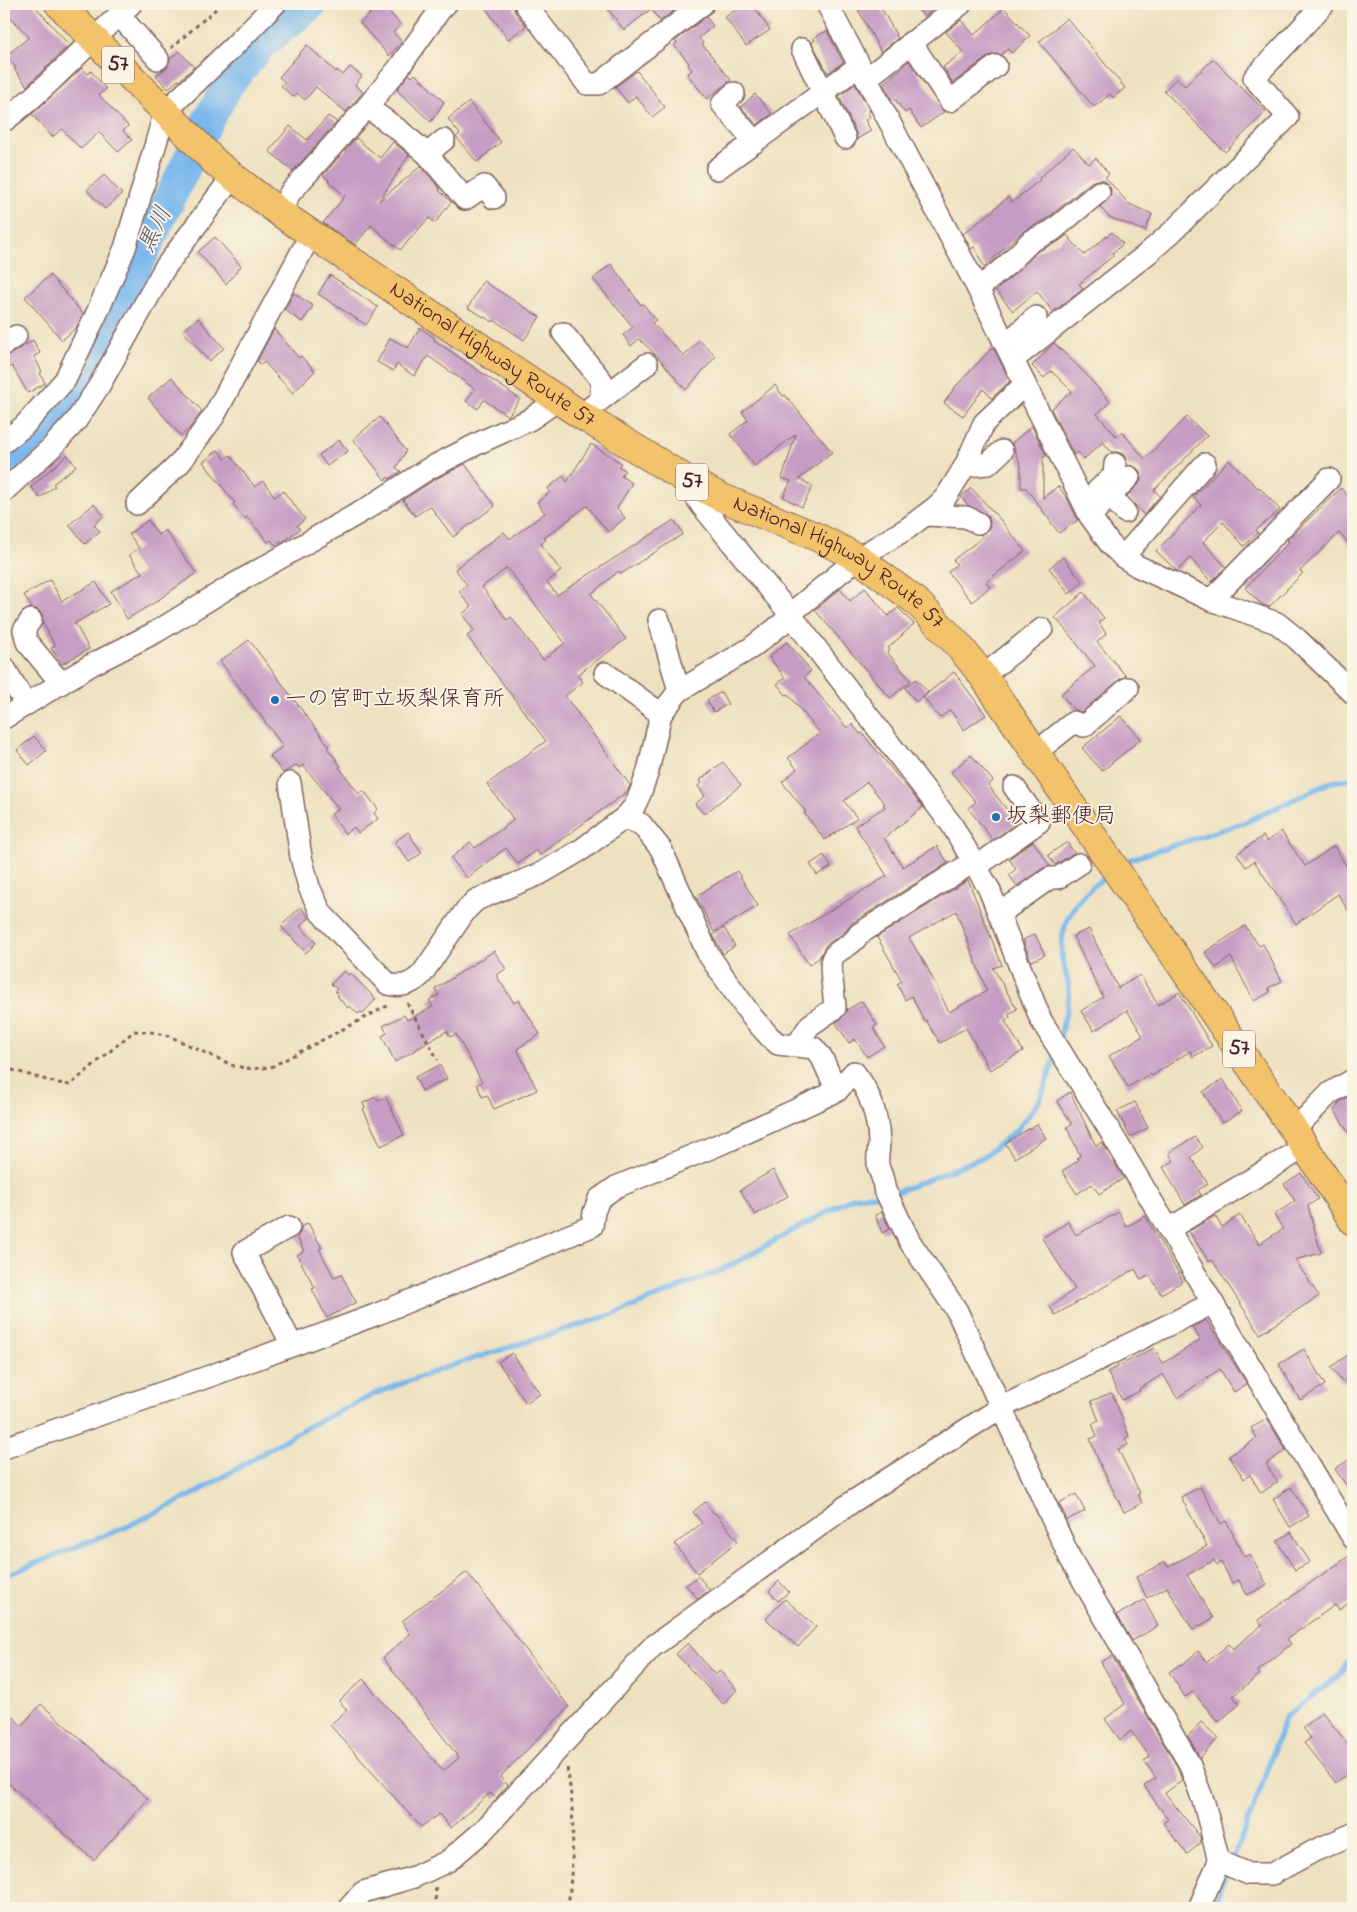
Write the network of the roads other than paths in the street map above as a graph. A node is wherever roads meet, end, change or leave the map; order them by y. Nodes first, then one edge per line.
1 (58, 4) edge
2 (275, 4) edge
3 (446, 4) edge
4 (525, 4) edge
5 (703, 4) edge
6 (827, 4) edge
7 (961, 4) edge
8 (1324, 4) edge
9 (125, 9) edge
10 (92, 39) junction
11 (912, 42) junction
12 (802, 49) dead end
13 (158, 59) road end
14 (996, 66) dead end
15 (862, 72) junction
16 (824, 92) junction
17 (734, 93) dead end
18 (367, 107) junction
19 (172, 120) junction
20 (4, 121) edge
21 (846, 138) dead end
22 (444, 140) dead end
23 (755, 142) junction
24 (427, 154) junction
25 (717, 169) dead end
26 (225, 170) junction
27 (1099, 192) dead end
28 (494, 198) dead end
29 (280, 213) junction
30 (311, 234) junction
31 (978, 289) junction
32 (1036, 317) dead end
33 (563, 333) dead end
34 (1010, 352) junction
35 (647, 364) dead end
36 (1026, 384) junction
37 (558, 400) junction
38 (590, 407) junction
39 (4, 442) edge
40 (1002, 452) dead end
41 (1205, 464) dead end
42 (965, 466) junction
43 (684, 478) junction
44 (1329, 479) dead end
45 (4, 491) edge
46 (1110, 496) junction
47 (137, 504) dead end
48 (1087, 510) junction
49 (1126, 512) dead end
50 (926, 515) junction
51 (978, 523) dead end
52 (1122, 557) junction
53 (858, 558) junction
54 (1211, 600) junction
55 (790, 614) junction
56 (31, 620) dead end
57 (659, 620) dead end
58 (1042, 629) dead end
59 (4, 667) edge
60 (605, 673) dead end
61 (983, 676) junction
62 (61, 683) junction
63 (1128, 688) dead end
64 (679, 691) junction
65 (1353, 693) edge
66 (25, 703) junction
67 (661, 714) junction
68 (4, 718) edge
69 (1036, 753) junction
70 (290, 783) dead end
71 (1014, 787) dead end
72 (624, 818) junction
73 (1078, 864) dead end
74 (975, 865) junction
75 (999, 914) junction
76 (797, 1045) junction
77 (1353, 1080) edge
78 (837, 1091) junction
79 (1300, 1139) junction
80 (1353, 1221) edge
81 (289, 1226) dead end
82 (1168, 1229) junction
83 (1213, 1303) junction
84 (292, 1346) junction
85 (1002, 1408) junction
86 (4, 1448) edge
87 (1353, 1538) edge
88 (1353, 1834) edge
89 (1220, 1863) junction
90 (348, 1908) edge
91 (1199, 1908) edge

1 - 10 highway, National Highway Route 57 / 57
2 - 19 street
3 - 18 street
4 - 5 street
6 - 15 street
7 - 11 street
8 - 34 street
9 - 10 street
9 - 13 street
10 - 19 highway, National Highway Route 57 / 57
10 - 20 street
11 - 14 street
11 - 15 street
12 - 16 street
15 - 16 street
15 - 31 street
16 - 21 street
16 - 23 street
17 - 23 street
18 - 24 street
18 - 29 street
19 - 26 highway, National Highway Route 57 / 57
19 - 39 street
22 - 24 street
23 - 25 street
24 - 28 street
26 - 29 highway, National Highway Route 57 / 57
26 - 45 street
27 - 31 street
29 - 30 highway, National Highway Route 57 / 57
30 - 37 highway, National Highway Route 57 / 57
30 - 47 street
31 - 34 street
32 - 34 street
33 - 38 street
34 - 36 street
35 - 38 street
36 - 42 street
36 - 48 street
37 - 38 highway, National Highway Route 57 / 57
37 - 62 street
38 - 43 highway, National Highway Route 57 / 57
40 - 42 street
41 - 52 street
42 - 50 street
43 - 53 highway, National Highway Route 57 / 57
43 - 55 street
44 - 54 street
46 - 48 street
46 - 48 street
46 - 49 street
48 - 52 street
50 - 51 street
50 - 53 street
52 - 54 street
53 - 55 street
53 - 61 highway, National Highway Route 57 / 57
54 - 65 street
55 - 64 street
55 - 74 street
56 - 62 street
57 - 64 street
58 - 61 street
59 - 66 street
60 - 67 street
61 - 69 highway, National Highway Route 57 / 57
62 - 66 street
63 - 69 street
64 - 67 street
66 - 68 street
67 - 72 street
69 - 79 highway, National Highway Route 57 / 57
70 - 72 street
71 - 74 street
72 - 76 street
73 - 75 street
74 - 75 street
74 - 76 street
75 - 82 street
76 - 78 street
77 - 79 street
78 - 84 street
78 - 85 street
79 - 80 highway, National Highway Route 57 / 57
79 - 82 street
81 - 84 street
82 - 83 street
83 - 85 street
83 - 87 street
84 - 86 street
85 - 89 street
85 - 90 street
88 - 89 street
89 - 91 street

